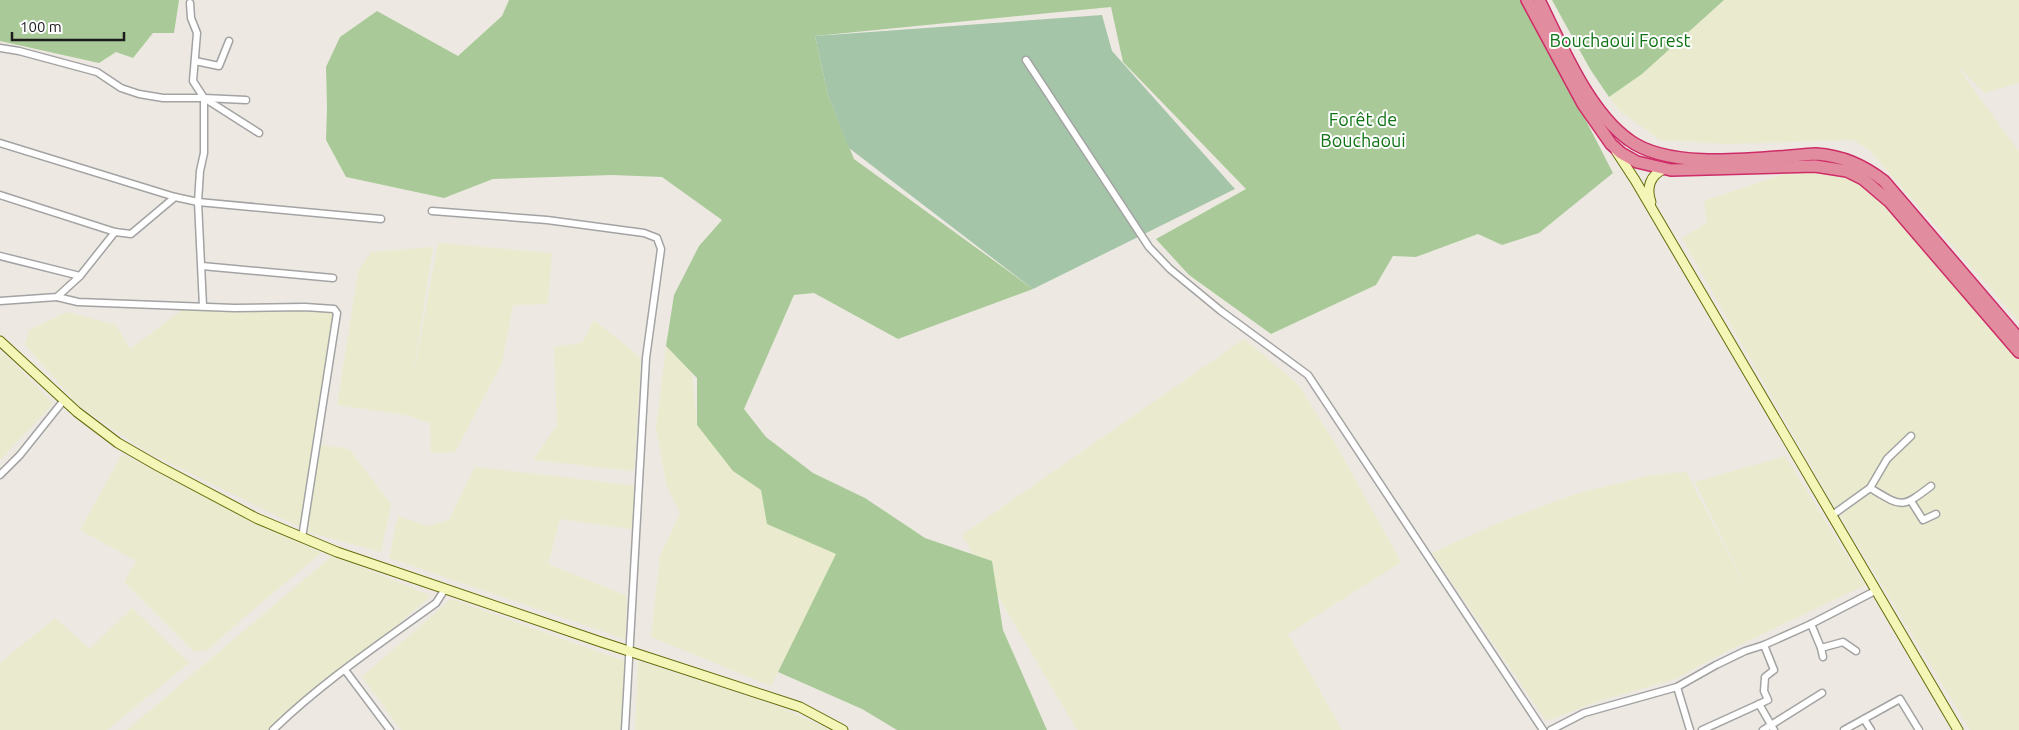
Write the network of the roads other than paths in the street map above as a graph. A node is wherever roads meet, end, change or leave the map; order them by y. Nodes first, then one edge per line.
1 (1527, 0) edge
2 (1539, 0) edge
3 (190, 3) dead end
4 (229, 41) dead end
5 (0, 48) edge
6 (1026, 60) dead end
7 (195, 62) junction
8 (204, 98) junction
9 (246, 100) dead end
10 (259, 133) dead end
11 (0, 142) edge
12 (1612, 144) junction
13 (1664, 169) junction
14 (0, 195) edge
15 (175, 197) junction
16 (198, 202) junction
17 (432, 212) dead end
18 (1656, 216) junction
19 (381, 219) dead end
20 (116, 232) junction
21 (0, 256) edge
22 (202, 266) junction
23 (80, 276) junction
24 (334, 278) dead end
25 (57, 297) junction
26 (0, 301) edge
27 (203, 306) junction
28 (2019, 339) edge
29 (0, 341) edge
30 (2019, 352) edge
31 (64, 400) junction
32 (1911, 436) dead end
33 (0, 475) edge
34 (1931, 486) dead end
35 (1870, 488) junction
36 (1911, 501) junction
37 (1936, 514) dead end
38 (1831, 516) junction
39 (302, 538) junction
40 (445, 589) junction
41 (1875, 591) junction
42 (1811, 624) junction
43 (1764, 644) junction
44 (1821, 648) junction
45 (1856, 651) dead end
46 (630, 652) junction
47 (1823, 657) dead end
48 (345, 670) junction
49 (1677, 687) junction
50 (1822, 693) dead end
51 (1759, 704) junction
52 (1864, 718) junction
53 (1772, 727) edge
54 (273, 730) edge
55 (390, 730) edge
56 (625, 730) edge
57 (843, 730) edge
58 (1543, 730) edge
59 (1551, 730) edge
60 (1690, 730) edge
61 (1702, 730) edge
62 (1762, 730) edge
63 (1844, 730) edge
64 (1871, 730) edge
65 (1919, 730) edge
66 (1958, 730) edge

1 - 12 highway
2 - 28 highway
3 - 7 street
4 - 7 street
5 - 8 street
6 - 58 street
7 - 8 street
8 - 9 street
8 - 10 street
8 - 16 street
11 - 15 street
12 - 13 highway
12 - 18 main road
13 - 18 main road
13 - 30 highway
14 - 20 street
15 - 16 street
15 - 20 street
16 - 19 street
16 - 22 street
17 - 46 street
18 - 38 main road
20 - 23 street
21 - 23 street
22 - 24 street
22 - 27 street
23 - 25 street
25 - 26 street
25 - 27 street
27 - 39 street
29 - 31 main road
31 - 33 street
31 - 39 main road
32 - 35 street
34 - 36 street
35 - 36 street
35 - 38 street
36 - 37 street
38 - 41 main road
39 - 40 main road
40 - 46 main road
40 - 48 street
41 - 42 street
41 - 66 main road
42 - 43 street
42 - 44 street
43 - 49 street
43 - 51 street
44 - 45 street
44 - 47 street
46 - 56 street
46 - 57 main road
48 - 54 street
48 - 55 street
49 - 59 street
49 - 60 street
50 - 53 street
51 - 53 street
51 - 61 street
52 - 63 street
52 - 64 street
52 - 65 street
53 - 62 street

